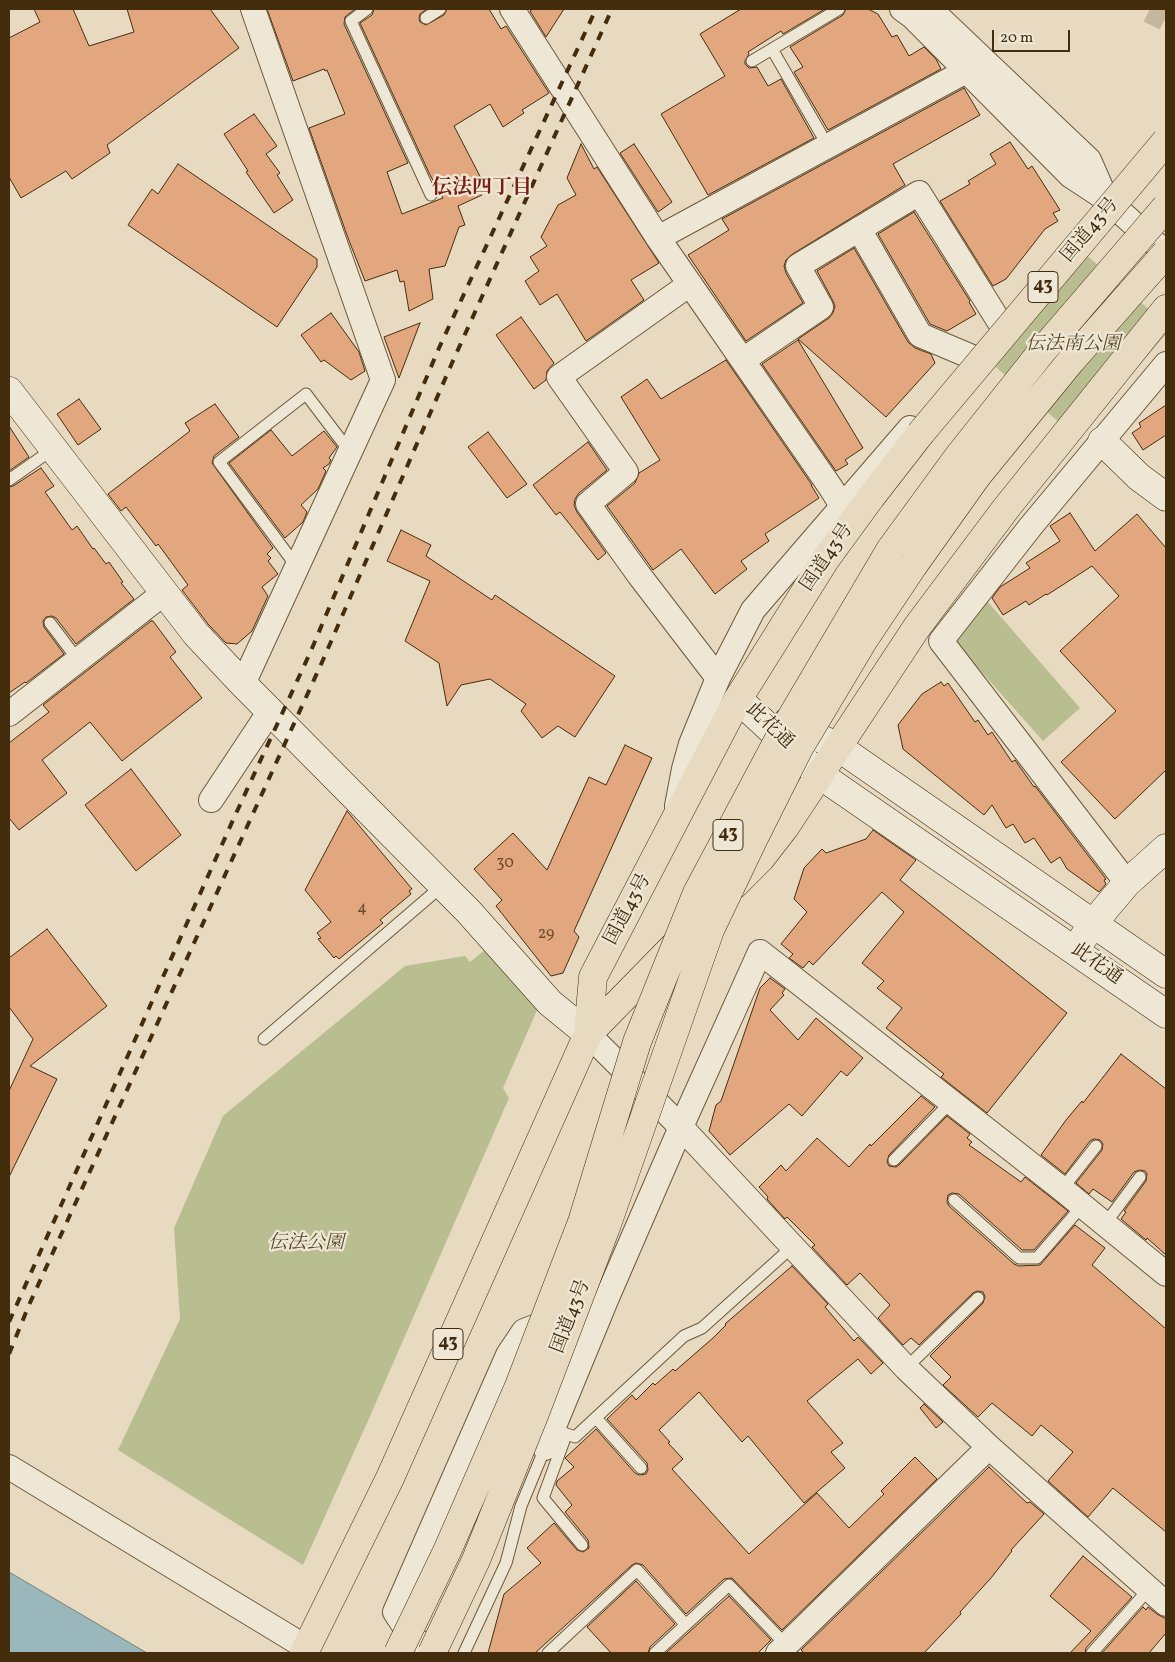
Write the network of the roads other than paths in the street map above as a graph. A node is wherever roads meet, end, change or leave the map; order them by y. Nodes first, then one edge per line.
1 (253, 9) edge
2 (367, 9) edge
3 (440, 9) edge
4 (512, 9) edge
5 (839, 9) edge
6 (902, 9) edge
7 (930, 9) edge
8 (426, 18) dead end
9 (772, 49) junction
10 (752, 61) dead end
11 (966, 71) junction
12 (821, 134) dead end
13 (1166, 141) edge
14 (431, 195) dead end
15 (1106, 199) junction
16 (1166, 207) edge
17 (859, 230) junction
18 (658, 238) junction
19 (1166, 253) edge
20 (690, 284) junction
21 (1166, 309) edge
22 (1000, 322) junction
23 (972, 357) junction
24 (743, 360) junction
25 (1166, 364) edge
26 (9, 392) edge
27 (1102, 441) junction
28 (53, 449) junction
29 (350, 452) junction
30 (9, 480) edge
31 (1166, 497) edge
32 (842, 506) junction
33 (297, 567) junction
34 (164, 593) junction
35 (50, 623) dead end
36 (78, 660) junction
37 (718, 678) junction
38 (243, 684) junction
39 (738, 700) junction
40 (270, 711) junction
41 (9, 714) edge
42 (838, 746) junction
43 (820, 775) junction
44 (211, 800) dead end
45 (672, 826) junction
46 (1166, 848) edge
47 (1127, 883) junction
48 (443, 886) junction
49 (1094, 924) junction
50 (1074, 950) junction
51 (1166, 974) edge
52 (1166, 1014) edge
53 (588, 1034) junction
54 (264, 1038) dead end
55 (951, 1102) junction
56 (680, 1127) junction
57 (1096, 1146) dead end
58 (894, 1160) dead end
59 (1140, 1177) dead end
60 (1062, 1189) junction
61 (954, 1200) dead end
62 (1082, 1206) junction
63 (1105, 1224) junction
64 (792, 1246) junction
65 (1166, 1274) edge
66 (978, 1298) dead end
67 (606, 1300) junction
68 (906, 1368) junction
69 (596, 1418) junction
70 (555, 1437) junction
71 (989, 1447) junction
72 (9, 1467) edge
73 (641, 1468) dead end
74 (582, 1545) dead end
75 (1158, 1596) edge
76 (686, 1625) junction
77 (306, 1650) edge
78 (784, 1650) edge
79 (398, 1653) edge
80 (432, 1653) edge
81 (436, 1653) edge
82 (464, 1653) edge
83 (548, 1653) edge
84 (655, 1653) edge
85 (1092, 1653) edge

1 - 29 street
2 - 14 lane
3 - 8 lane
4 - 18 street
5 - 9 lane
6 - 11 street
7 - 15 street
9 - 10 lane
9 - 12 lane
11 - 15 street
11 - 18 street
13 - 39 highway, 国道43号 / 43, bridge
15 - 19 street
15 - 22 street
16 - 79 highway, 国道43号 / 43, bridge
17 - 22 street
17 - 23 street
17 - 24 street
18 - 20 street
19 - 80 highway, 国道43号 / 43, bridge
20 - 24 street
20 - 37 street
21 - 42 highway, 国道43号 / 43
22 - 23 street
23 - 32 street
24 - 32 street
25 - 27 street
26 - 28 street
27 - 31 street
27 - 47 street
28 - 30 lane
28 - 34 street
29 - 33 street
29 - 33 lane
32 - 37 street
33 - 38 street
34 - 36 street
34 - 38 street
35 - 36 lane
36 - 41 street
37 - 45 street
38 - 40 street
39 - 42 street, 此花通
39 - 43 street, 此花通
39 - 45 highway, 国道43号 / 43
40 - 44 street
40 - 48 street
42 - 43 highway, 国道43号 / 43
42 - 49 street, 此花通
43 - 50 street, 此花通
43 - 53 highway, 国道43号 / 43
45 - 53 highway, 国道43号 / 43
46 - 47 street
47 - 49 street
48 - 53 street
48 - 54 lane
49 - 50 street
49 - 51 street, 此花通
50 - 52 street, 此花通
53 - 56 street
53 - 77 highway, 国道43号 / 43
55 - 56 street
55 - 58 lane
55 - 60 street
56 - 64 street
56 - 67 street
57 - 60 lane
59 - 63 lane
60 - 62 street
61 - 62 lane
62 - 63 street
63 - 65 street
64 - 68 street
64 - 69 lane
66 - 68 lane
67 - 70 street
67 - 81 street
68 - 71 street
69 - 70 lane
69 - 73 lane
70 - 74 lane
70 - 82 lane
71 - 75 street
71 - 78 street
72 - 77 street
75 - 85 lane
76 - 78 lane
76 - 83 lane
76 - 84 lane

